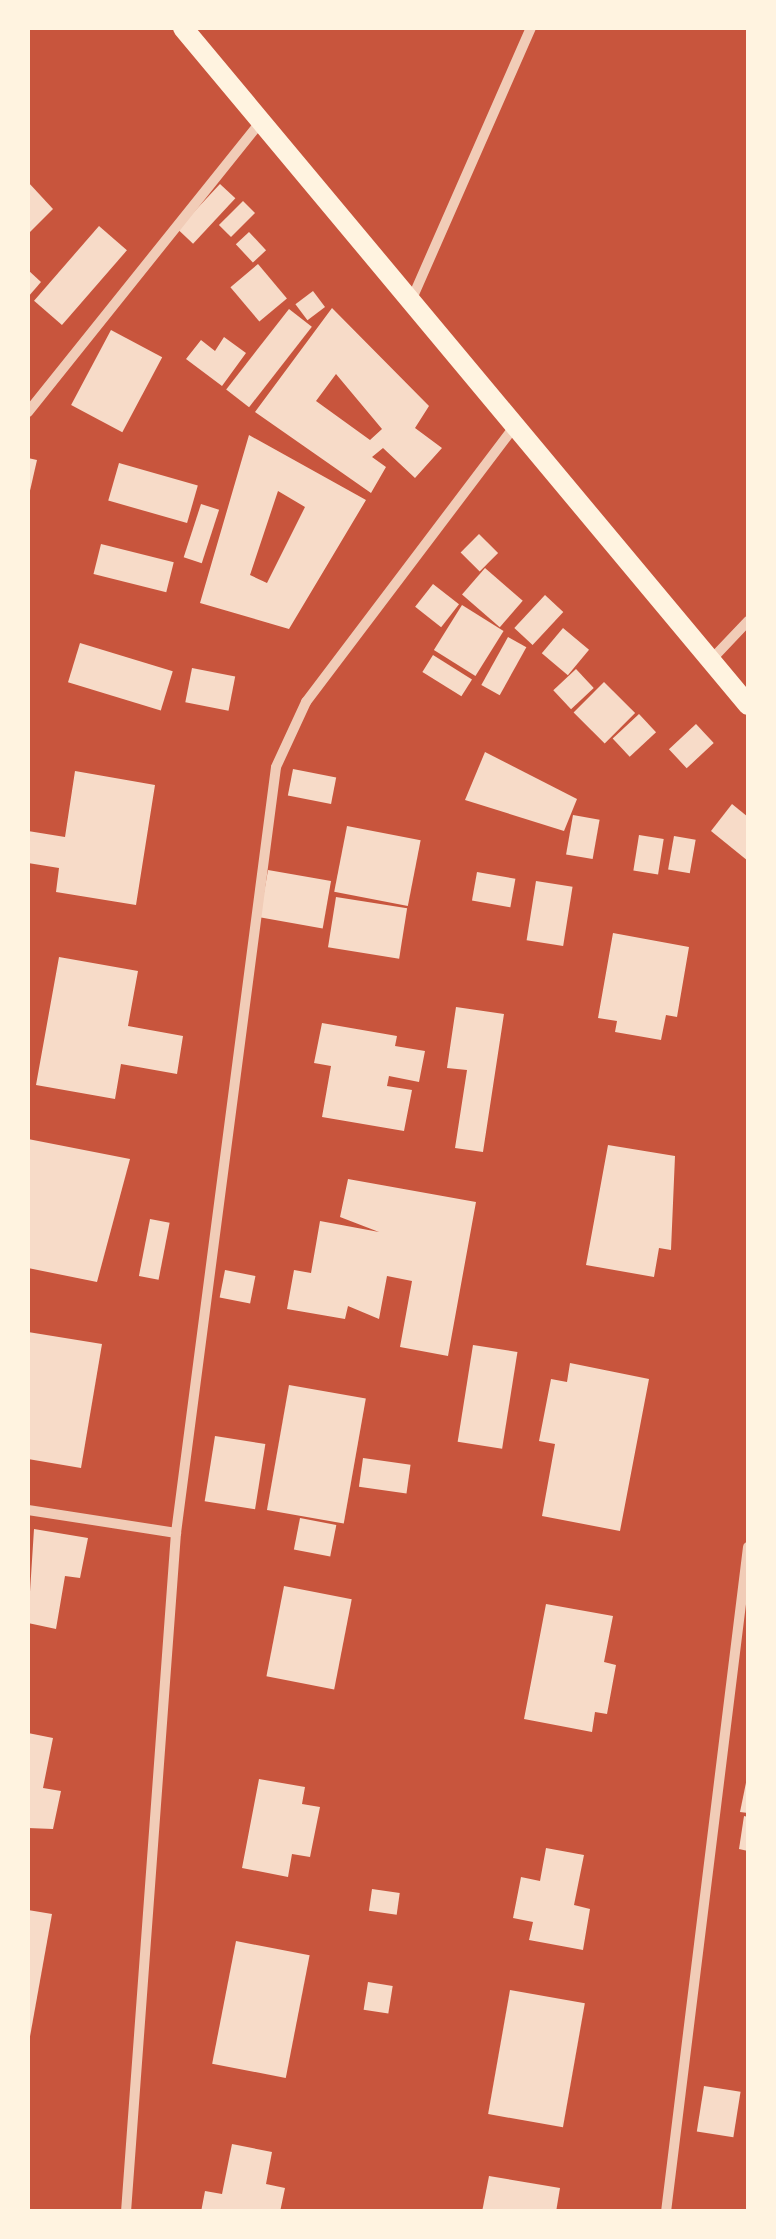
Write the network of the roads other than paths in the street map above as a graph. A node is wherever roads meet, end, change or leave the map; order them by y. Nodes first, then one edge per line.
1 (182, 28) edge
2 (531, 28) edge
3 (260, 124) junction
4 (410, 303) junction
5 (28, 412) edge
6 (515, 426) junction
7 (748, 621) edge
8 (711, 661) junction
9 (748, 705) edge
10 (28, 1510) edge
11 (176, 1533) junction
12 (748, 1547) edge
13 (126, 2212) edge
14 (666, 2212) edge

1 - 3 main road
2 - 4 street
3 - 4 main road
3 - 5 street
4 - 6 main road
6 - 8 main road
6 - 11 street
7 - 8 street
8 - 9 main road
10 - 11 street
11 - 13 street
12 - 14 street

